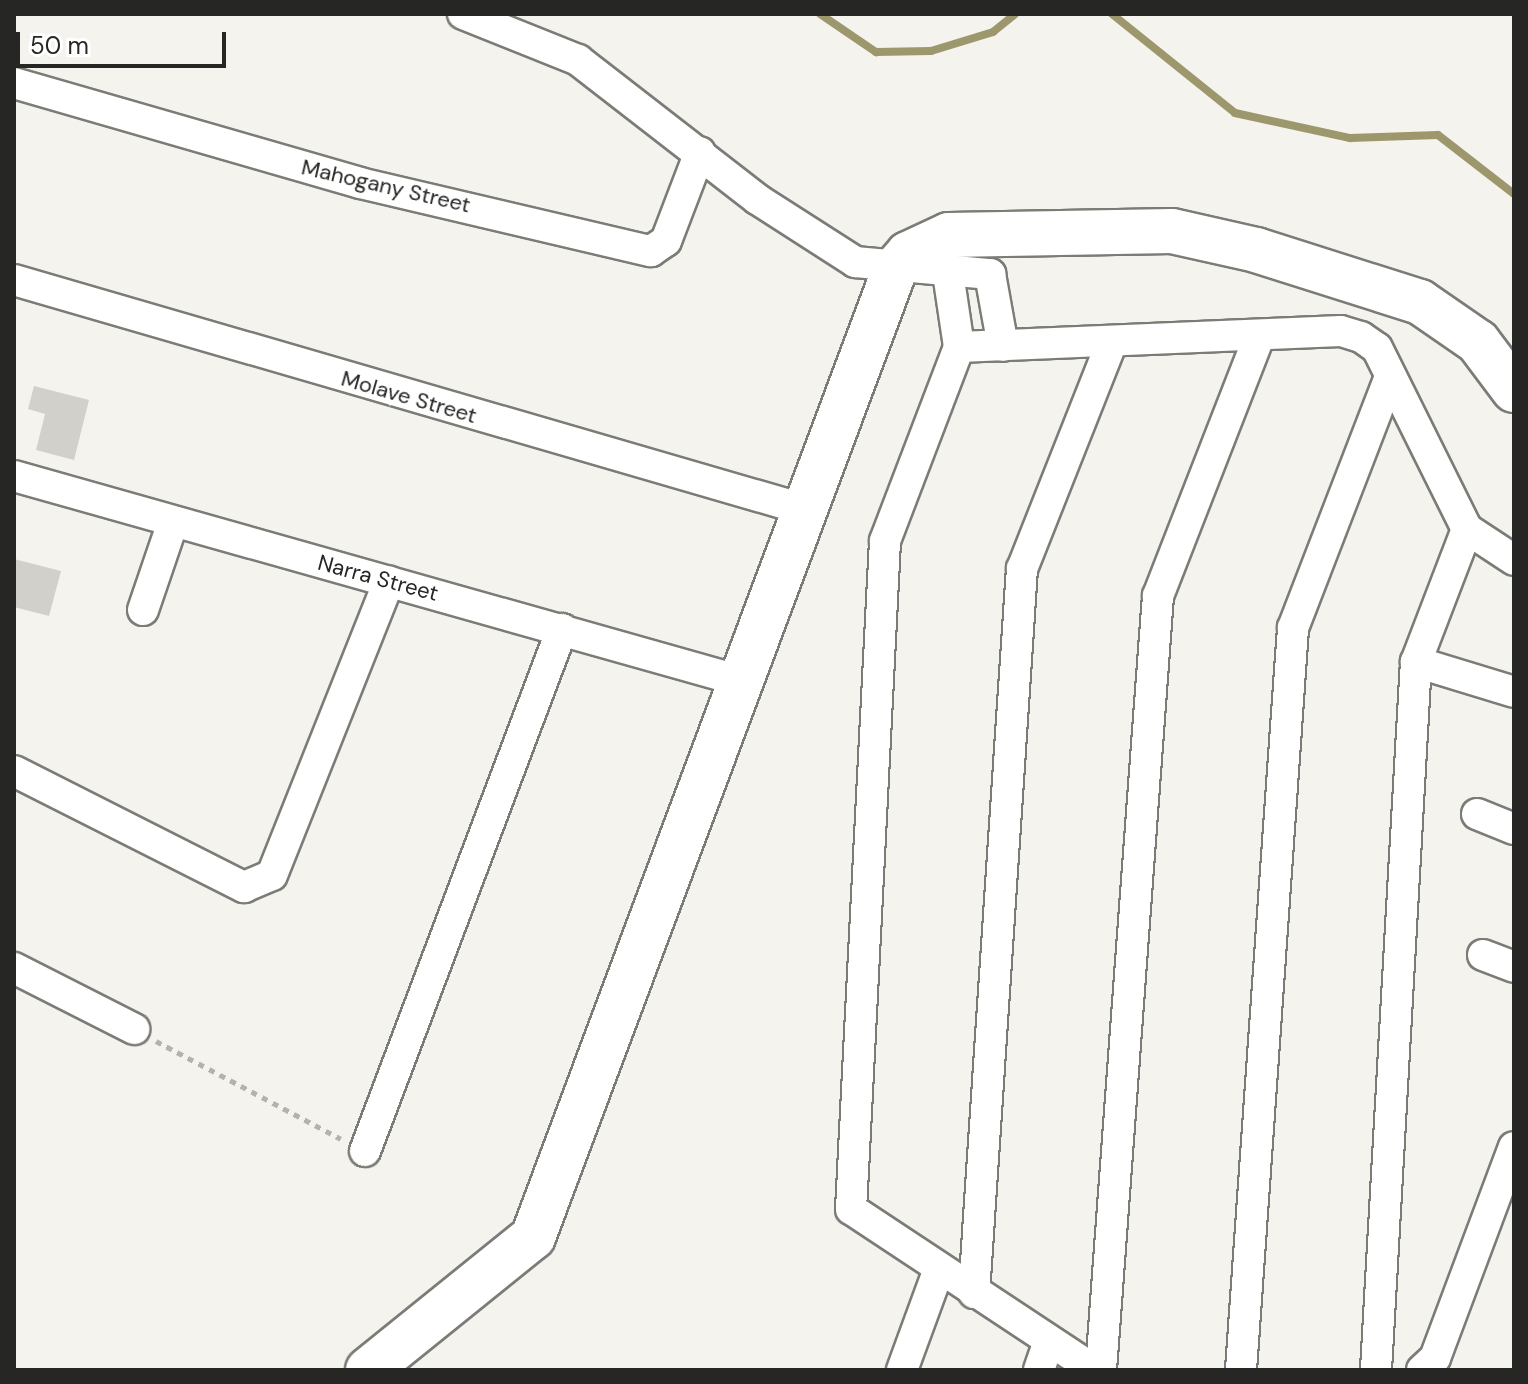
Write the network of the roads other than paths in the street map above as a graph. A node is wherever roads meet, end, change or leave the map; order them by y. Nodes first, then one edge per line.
1 (463, 14) edge
2 (14, 83) edge
3 (700, 152) junction
4 (895, 269) junction
5 (948, 273) junction
6 (14, 280) edge
7 (1259, 337) junction
8 (1112, 342) junction
9 (1003, 346) junction
10 (959, 347) junction
11 (1390, 376) junction
12 (1514, 390) edge
13 (14, 476) edge
14 (806, 510) junction
15 (173, 522) junction
16 (1467, 529) junction
17 (1514, 560) edge
18 (389, 581) junction
19 (143, 610) dead end
20 (562, 629) junction
21 (1416, 662) junction
22 (741, 681) junction
23 (1514, 692) edge
24 (14, 771) edge
25 (1477, 814) dead end
26 (1514, 829) edge
27 (1483, 955) dead end
28 (1514, 967) edge
29 (14, 968) edge
30 (134, 1029) road end
31 (1514, 1147) edge
32 (365, 1151) road end
33 (939, 1269) junction
34 (974, 1293) junction
35 (1049, 1341) junction
36 (368, 1370) edge
37 (902, 1370) edge
38 (1039, 1370) edge
39 (1094, 1370) edge
40 (1101, 1370) edge
41 (1241, 1370) edge
42 (1376, 1370) edge
43 (1422, 1370) edge

1 - 3 street
2 - 3 street, Mahogany Street
3 - 4 street
4 - 5 street
4 - 12 street
4 - 14 street
5 - 9 street
5 - 10 street
6 - 14 street, Molave Street
7 - 8 street
7 - 11 street
7 - 40 street
8 - 9 street
8 - 34 street
9 - 10 street
10 - 33 street
11 - 16 street
11 - 41 street
13 - 15 street, Narra Street
14 - 22 street
15 - 18 street, Narra Street
15 - 19 street
16 - 17 street
16 - 21 street
18 - 20 street, Narra Street
18 - 24 street
20 - 22 street, Narra Street
20 - 32 street
21 - 23 street
21 - 42 street
22 - 36 street
25 - 26 street
27 - 28 street
29 - 30 street
31 - 43 street
33 - 34 street
33 - 37 street
34 - 35 street
35 - 38 street
35 - 39 street

